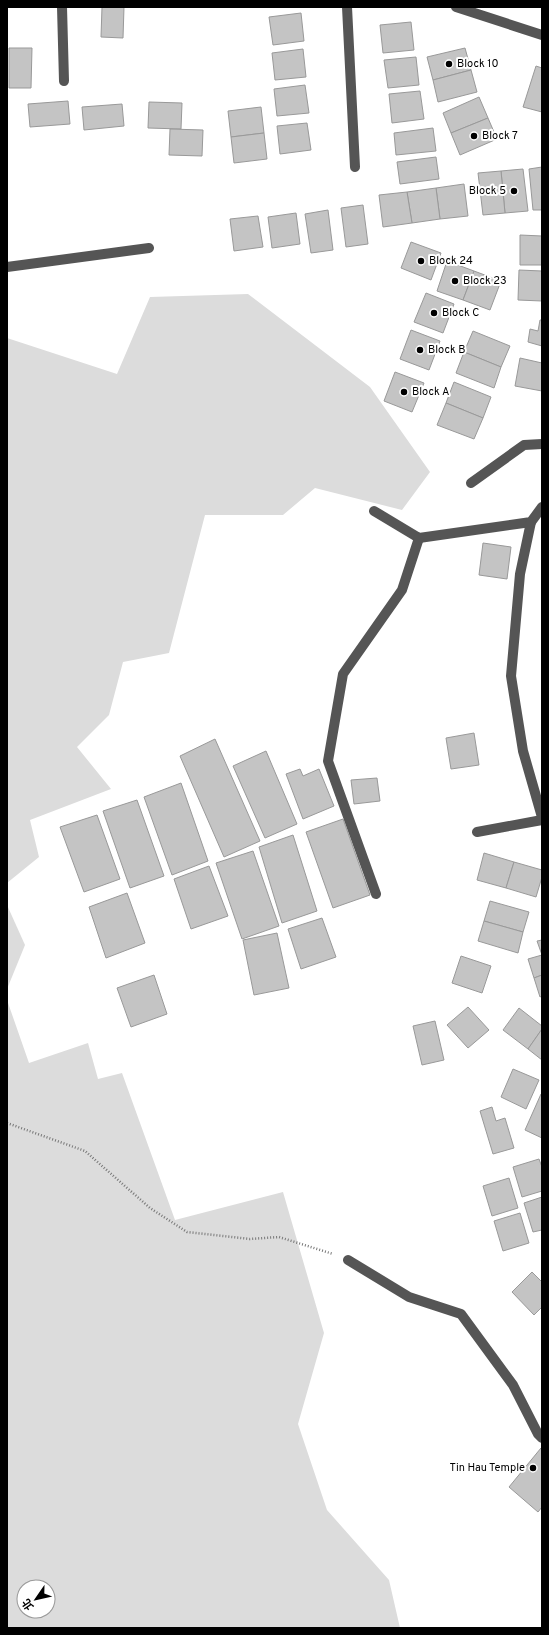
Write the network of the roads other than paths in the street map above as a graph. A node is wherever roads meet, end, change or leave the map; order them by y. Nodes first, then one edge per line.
1 (62, 7) edge
2 (347, 7) edge
3 (456, 7) edge
4 (542, 35) edge
5 (64, 81) dead end
6 (355, 167) dead end
7 (149, 248) dead end
8 (7, 267) edge
9 (542, 444) edge
10 (470, 483) dead end
11 (542, 507) edge
12 (374, 511) dead end
13 (531, 522) junction
14 (419, 538) junction
15 (542, 817) edge
16 (542, 820) edge
17 (477, 832) dead end
18 (376, 894) dead end
19 (348, 1260) road end
20 (542, 1438) edge

1 - 5 street
2 - 6 street
3 - 4 street
7 - 8 street
9 - 10 street
11 - 13 street
12 - 14 street
13 - 14 street
13 - 15 street
14 - 18 street
16 - 17 street
19 - 20 street

